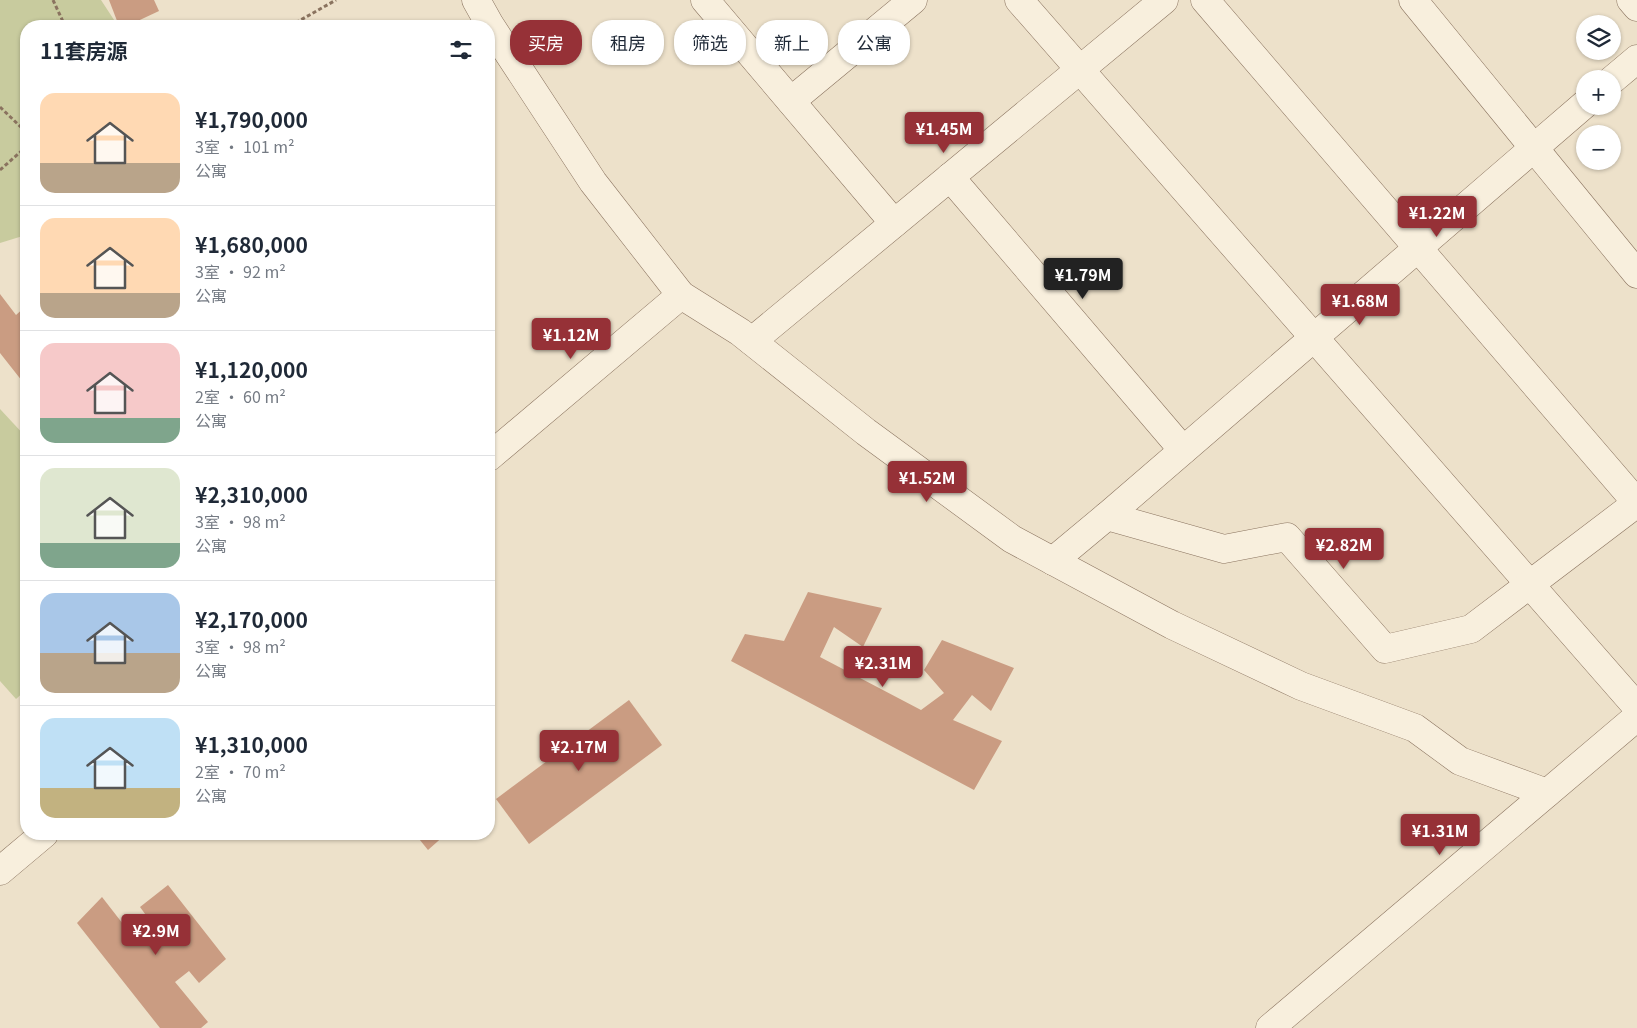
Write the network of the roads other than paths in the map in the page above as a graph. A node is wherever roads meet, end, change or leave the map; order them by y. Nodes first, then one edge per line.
1 (476, 0) edge
2 (705, 0) edge
3 (913, 0) edge
4 (1019, 0) edge
5 (1164, 0) edge
6 (1205, 0) edge
7 (1413, 0) edge
8 (1631, 0) edge
9 (1637, 7) edge
10 (487, 20) edge
11 (495, 33) edge
12 (1637, 59) edge
13 (1621, 72) edge
14 (791, 101) junction
15 (1576, 112) edge
16 (950, 177) junction
17 (894, 223) junction
18 (1637, 274) edge
19 (680, 295) junction
20 (752, 341) junction
21 (1183, 450) junction
22 (495, 452) edge
23 (1637, 503) edge
24 (1107, 516) junction
25 (1054, 561) junction
26 (1637, 707) edge
27 (1637, 717) edge
28 (1547, 793) junction
29 (37, 840) edge
30 (0, 871) edge
31 (1270, 1028) edge

1 - 10 street
2 - 14 street
3 - 14 street
4 - 26 street
5 - 16 street
6 - 23 street
7 - 18 street
8 - 9 street
11 - 19 street
12 - 13 street
14 - 17 street
15 - 21 street
16 - 17 street
16 - 21 street
17 - 20 street
19 - 20 street
19 - 22 street
20 - 25 street
21 - 24 street
23 - 24 street
24 - 25 street
25 - 28 street
27 - 28 street
28 - 31 street
29 - 30 street

